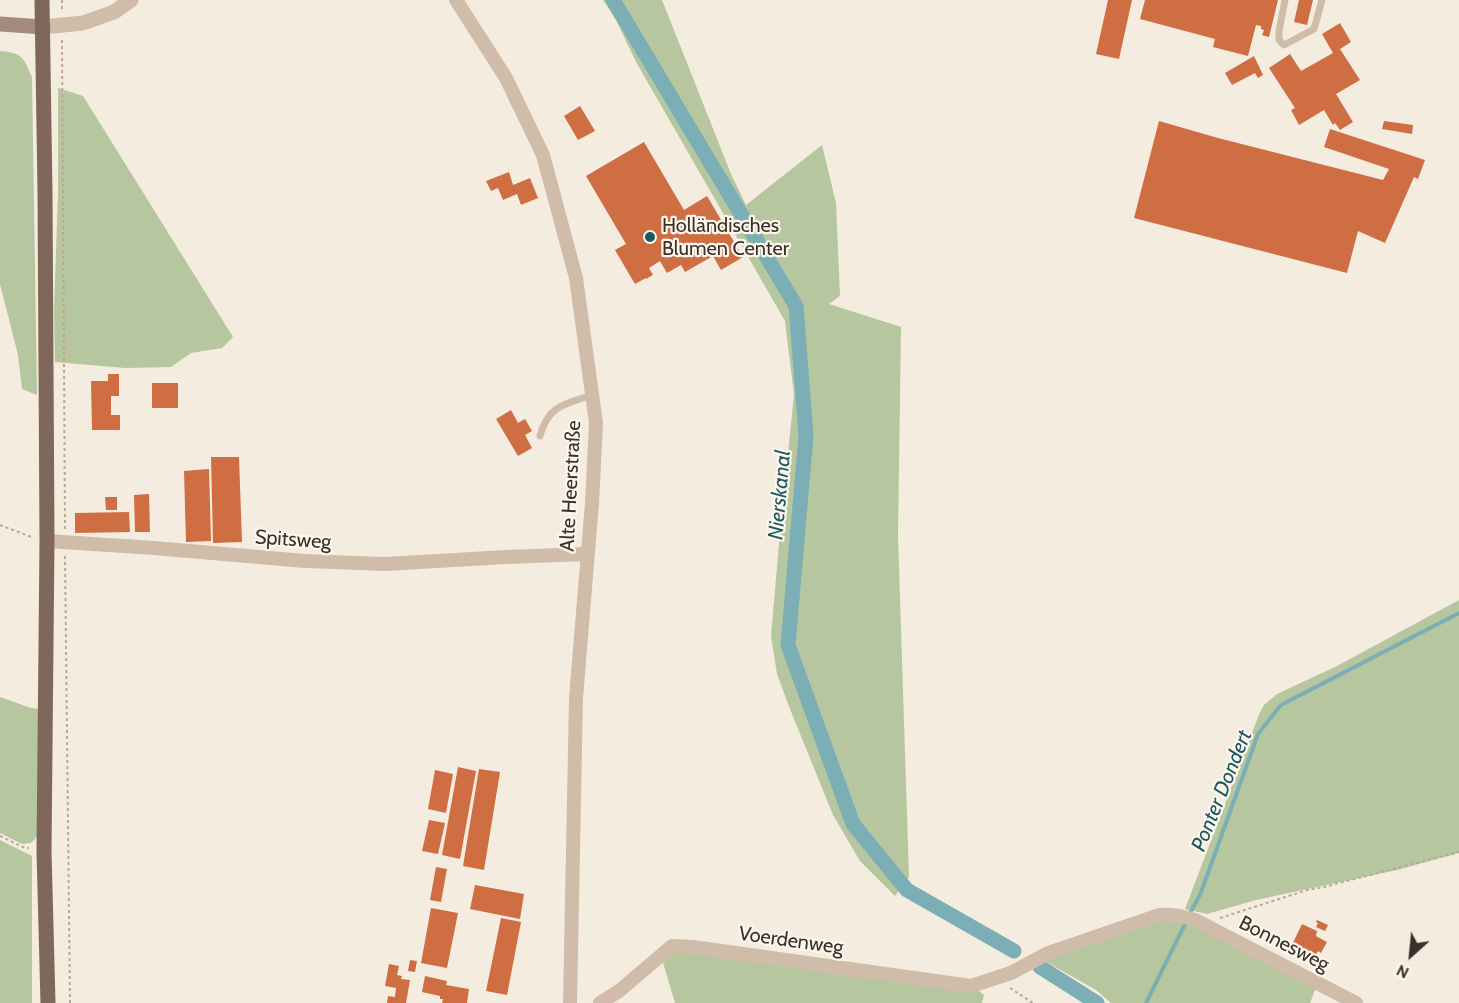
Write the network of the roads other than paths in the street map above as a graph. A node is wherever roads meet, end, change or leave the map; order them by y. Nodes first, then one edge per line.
1 (42, 0) edge
2 (131, 0) edge
3 (456, 0) edge
4 (1285, 0) edge
5 (1322, 0) edge
6 (0, 24) edge
7 (43, 27) junction
8 (592, 395) junction
9 (540, 436) dead end
10 (47, 541) junction
11 (587, 554) junction
12 (1199, 922) joint
13 (619, 990) junction
14 (48, 1003) edge
15 (570, 1003) edge
16 (600, 1003) edge
17 (627, 1003) edge
18 (1356, 1003) edge

1 - 7 main road
2 - 7 street
3 - 8 street, Alte Heerstraße
4 - 5 lane
6 - 7 main road
7 - 10 main road
8 - 9 lane
8 - 11 street, Alte Heerstraße
10 - 11 street, Spitsweg
10 - 14 main road
11 - 15 street, Alte Heerstraße
12 - 13 street, Voerdenweg
12 - 18 street, Bonnesweg
13 - 16 street, Voerdenweg
13 - 17 street

